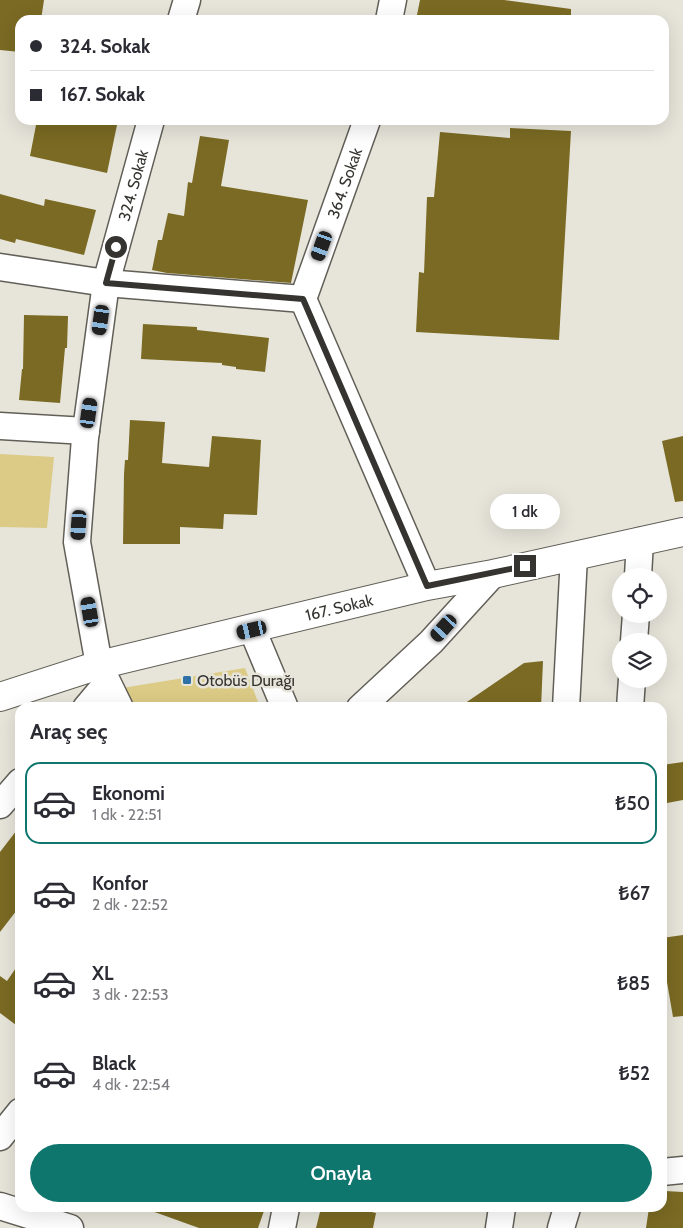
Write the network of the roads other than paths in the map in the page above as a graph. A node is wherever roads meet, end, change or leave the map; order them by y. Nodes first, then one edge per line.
1 (186, 0) edge
2 (393, 0) edge
3 (182, 15) edge
4 (390, 15) edge
5 (150, 125) edge
6 (365, 125) edge
7 (0, 267) edge
8 (106, 283) junction
9 (303, 299) junction
10 (0, 426) edge
11 (86, 431) junction
12 (683, 532) edge
13 (640, 541) junction
14 (574, 556) junction
15 (638, 568) edge
16 (493, 574) junction
17 (427, 586) junction
18 (252, 630) junction
19 (103, 674) junction
20 (631, 688) edge
21 (0, 697) edge
22 (89, 702) edge
23 (117, 702) edge
24 (282, 702) edge
25 (366, 702) edge
26 (566, 702) edge
27 (630, 702) edge
28 (15, 788) edge
29 (0, 805) edge
30 (15, 1118) edge
31 (0, 1137) edge
32 (683, 1170) edge
33 (667, 1172) edge
34 (0, 1206) edge
35 (15, 1211) edge
36 (19, 1212) edge
37 (285, 1212) edge
38 (501, 1212) edge
39 (566, 1212) edge
40 (70, 1228) edge
41 (282, 1228) edge
42 (499, 1228) edge
43 (561, 1228) edge

1 - 3 street
2 - 4 street
5 - 8 street, 324. Sokak
6 - 9 street, 364. Sokak
7 - 8 street
8 - 9 street
8 - 11 street, 324. Sokak
9 - 17 street
10 - 11 street
11 - 19 street, 324. Sokak
12 - 13 street, 167. Sokak
13 - 14 street, 167. Sokak
13 - 15 street
14 - 16 street, 167. Sokak
14 - 26 street
16 - 17 street, 167. Sokak
16 - 25 street
17 - 18 street, 167. Sokak
18 - 19 street, 167. Sokak
18 - 24 street
19 - 21 street, 167. Sokak
19 - 22 street
19 - 23 street, 324. Sokak
20 - 27 street
28 - 29 street
30 - 31 street
32 - 33 street
34 - 35 street
36 - 40 street
37 - 41 street
38 - 42 street
39 - 43 street

